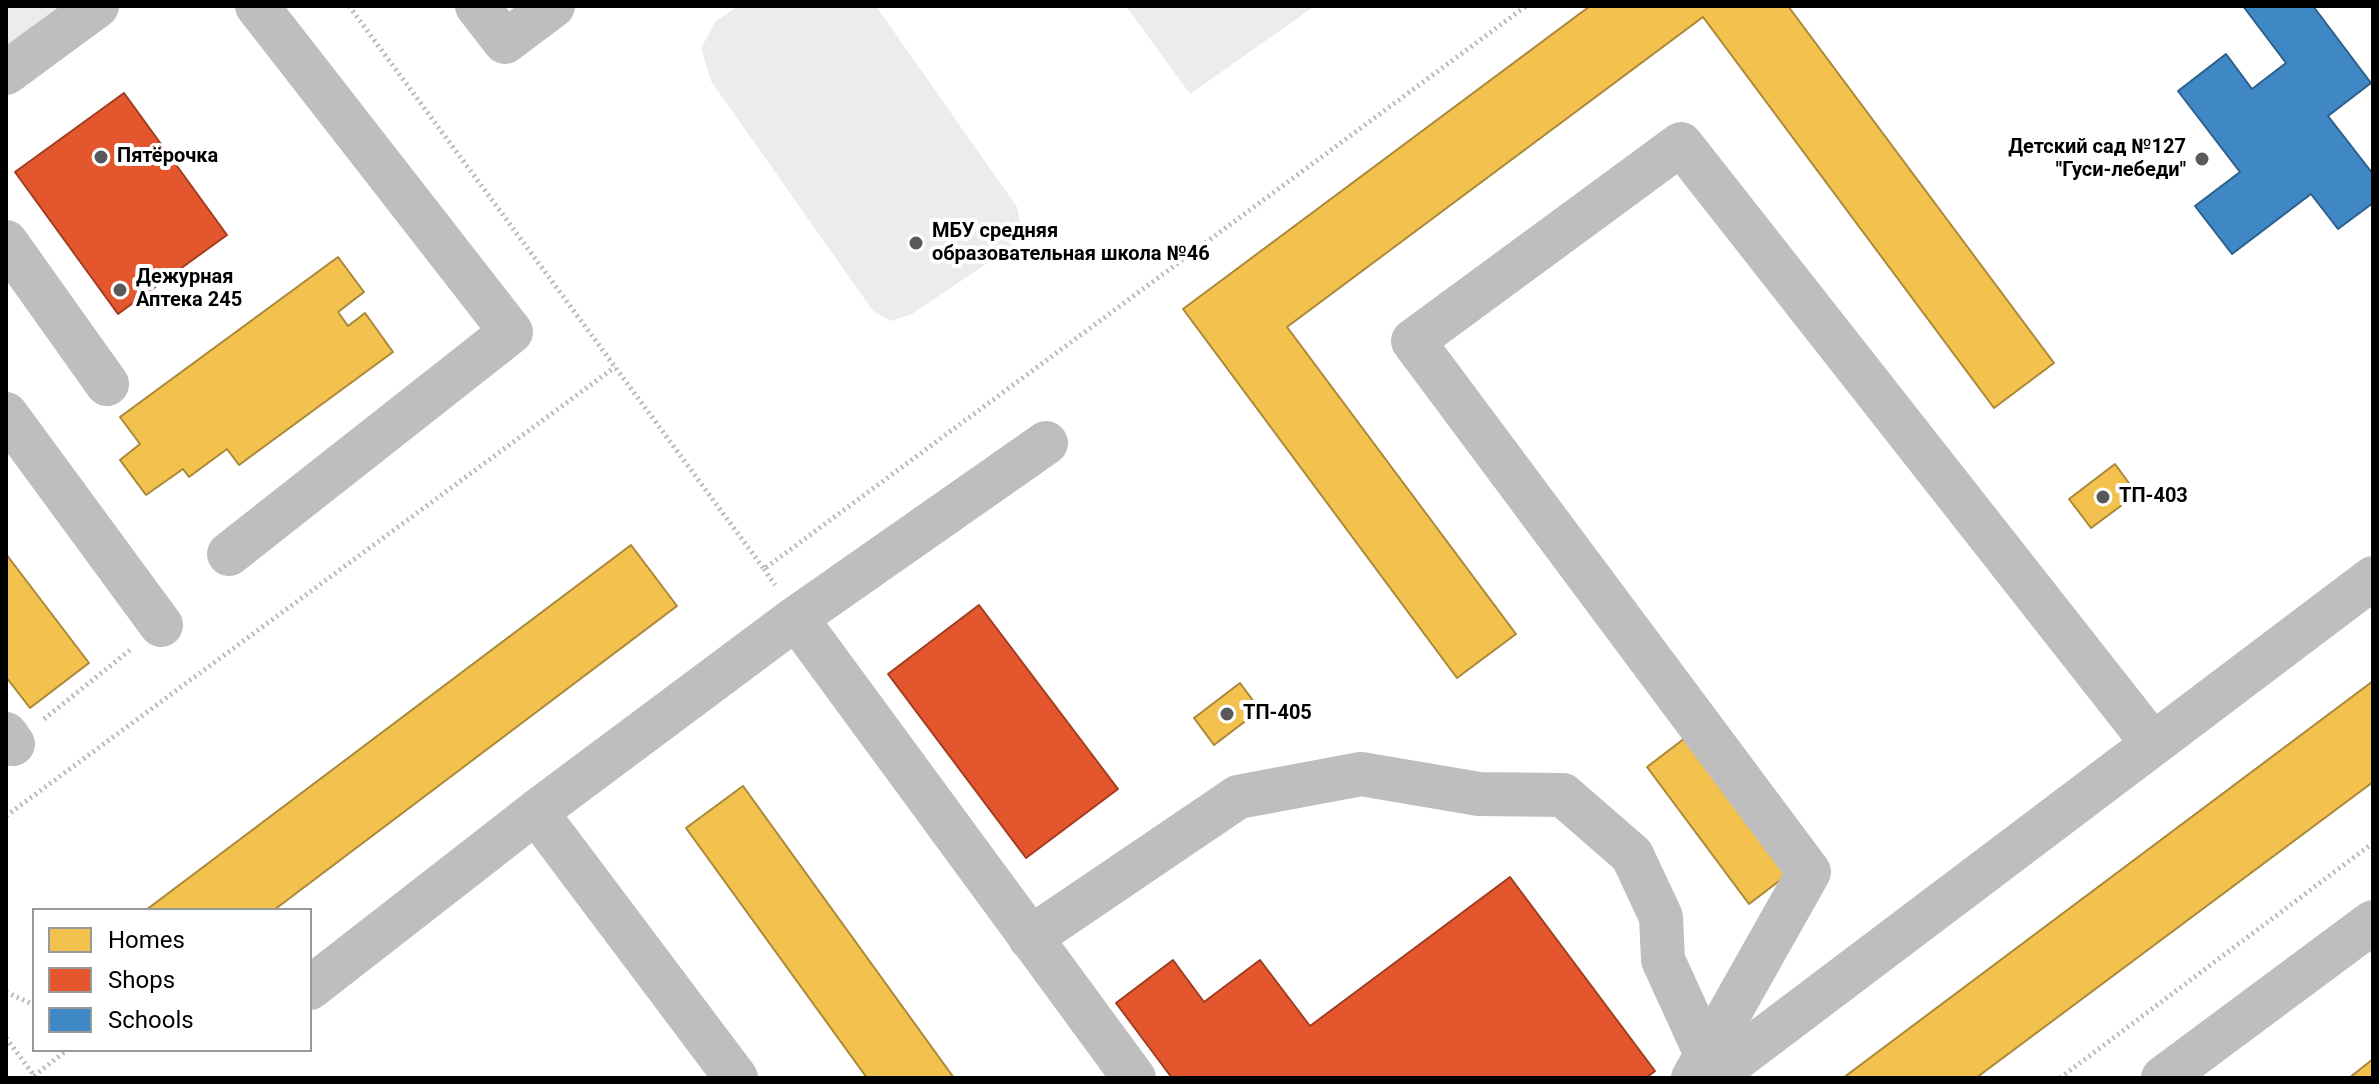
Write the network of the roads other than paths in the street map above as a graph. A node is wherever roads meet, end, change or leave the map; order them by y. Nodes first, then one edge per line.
1 (97, 6) edge
2 (257, 6) edge
3 (477, 6) edge
4 (553, 6) edge
5 (6, 73) edge
6 (6, 242) edge
7 (107, 384) dead end
8 (6, 414) edge
9 (1046, 443) dead end
10 (229, 554) dead end
11 (2373, 578) edge
12 (796, 618) junction
13 (161, 625) road end
14 (2153, 744) junction
15 (536, 812) junction
16 (2373, 922) edge
17 (1030, 938) junction
18 (312, 986) edge
19 (1703, 1070) edge
20 (736, 1078) edge
21 (1134, 1078) edge
22 (2163, 1078) edge

1 - 5 street
2 - 10 street
3 - 4 street
6 - 7 street
8 - 13 street
9 - 12 street
11 - 14 street
12 - 15 street
12 - 17 street
14 - 19 street
14 - 19 street
15 - 18 street
15 - 20 street
16 - 22 street
17 - 19 street
17 - 21 street

